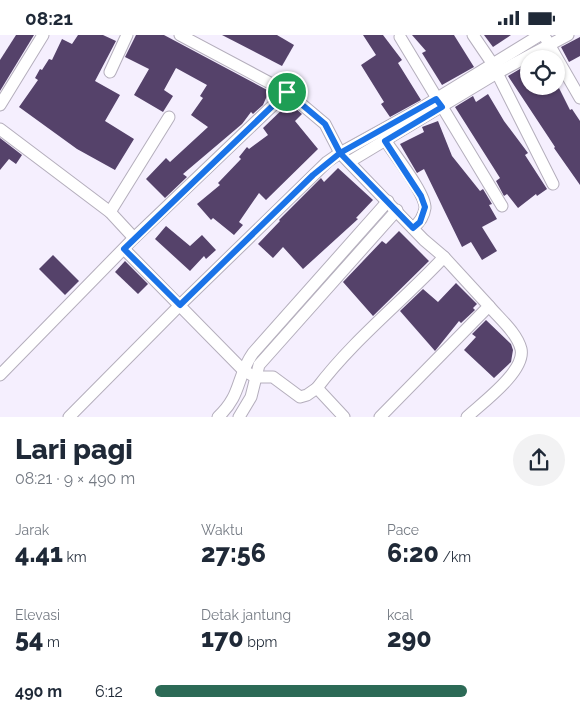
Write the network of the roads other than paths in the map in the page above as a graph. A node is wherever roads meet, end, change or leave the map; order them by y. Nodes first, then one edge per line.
1 (43, 35) edge
2 (127, 35) edge
3 (180, 35) edge
4 (473, 35) edge
5 (540, 35) edge
6 (568, 35) edge
7 (400, 37) dead end
8 (547, 40) edge
9 (494, 68) junction
10 (110, 72) dead end
11 (287, 92) junction
12 (580, 98) edge
13 (439, 103) junction
14 (0, 105) edge
15 (169, 117) dead end
16 (0, 129) edge
17 (385, 141) junction
18 (340, 153) junction
19 (350, 162) junction
20 (553, 184) dead end
21 (388, 201) junction
22 (502, 206) dead end
23 (397, 210) junction
24 (110, 212) junction
25 (413, 228) junction
26 (134, 239) junction
27 (124, 249) junction
28 (444, 257) junction
29 (180, 305) junction
30 (489, 306) junction
31 (253, 353) junction
32 (263, 360) junction
33 (243, 370) junction
34 (1, 376) edge
35 (255, 377) junction
36 (317, 388) junction
37 (69, 417) edge
38 (218, 417) edge
39 (239, 417) edge
40 (344, 417) edge
41 (380, 417) edge
42 (467, 417) edge

1 - 14 street
2 - 10 street
3 - 11 street
4 - 9 street
5 - 9 street
6 - 8 street
7 - 13 street
8 - 9 street
8 - 12 street
9 - 13 street
9 - 20 street
11 - 18 street
11 - 26 street
13 - 17 street
13 - 18 street
13 - 22 street
15 - 24 street
16 - 24 street
17 - 19 street
17 - 25 street
18 - 19 street
18 - 29 street
19 - 21 street
21 - 23 street
21 - 31 street
23 - 25 street
23 - 32 street
24 - 26 street
25 - 28 street
26 - 27 street
27 - 29 street
27 - 34 street
28 - 30 street
28 - 36 street
29 - 33 street
29 - 37 street
30 - 41 street
30 - 42 street
31 - 32 street
31 - 33 street
32 - 35 street
33 - 35 street
33 - 38 street
35 - 36 street
35 - 39 street
36 - 40 street

